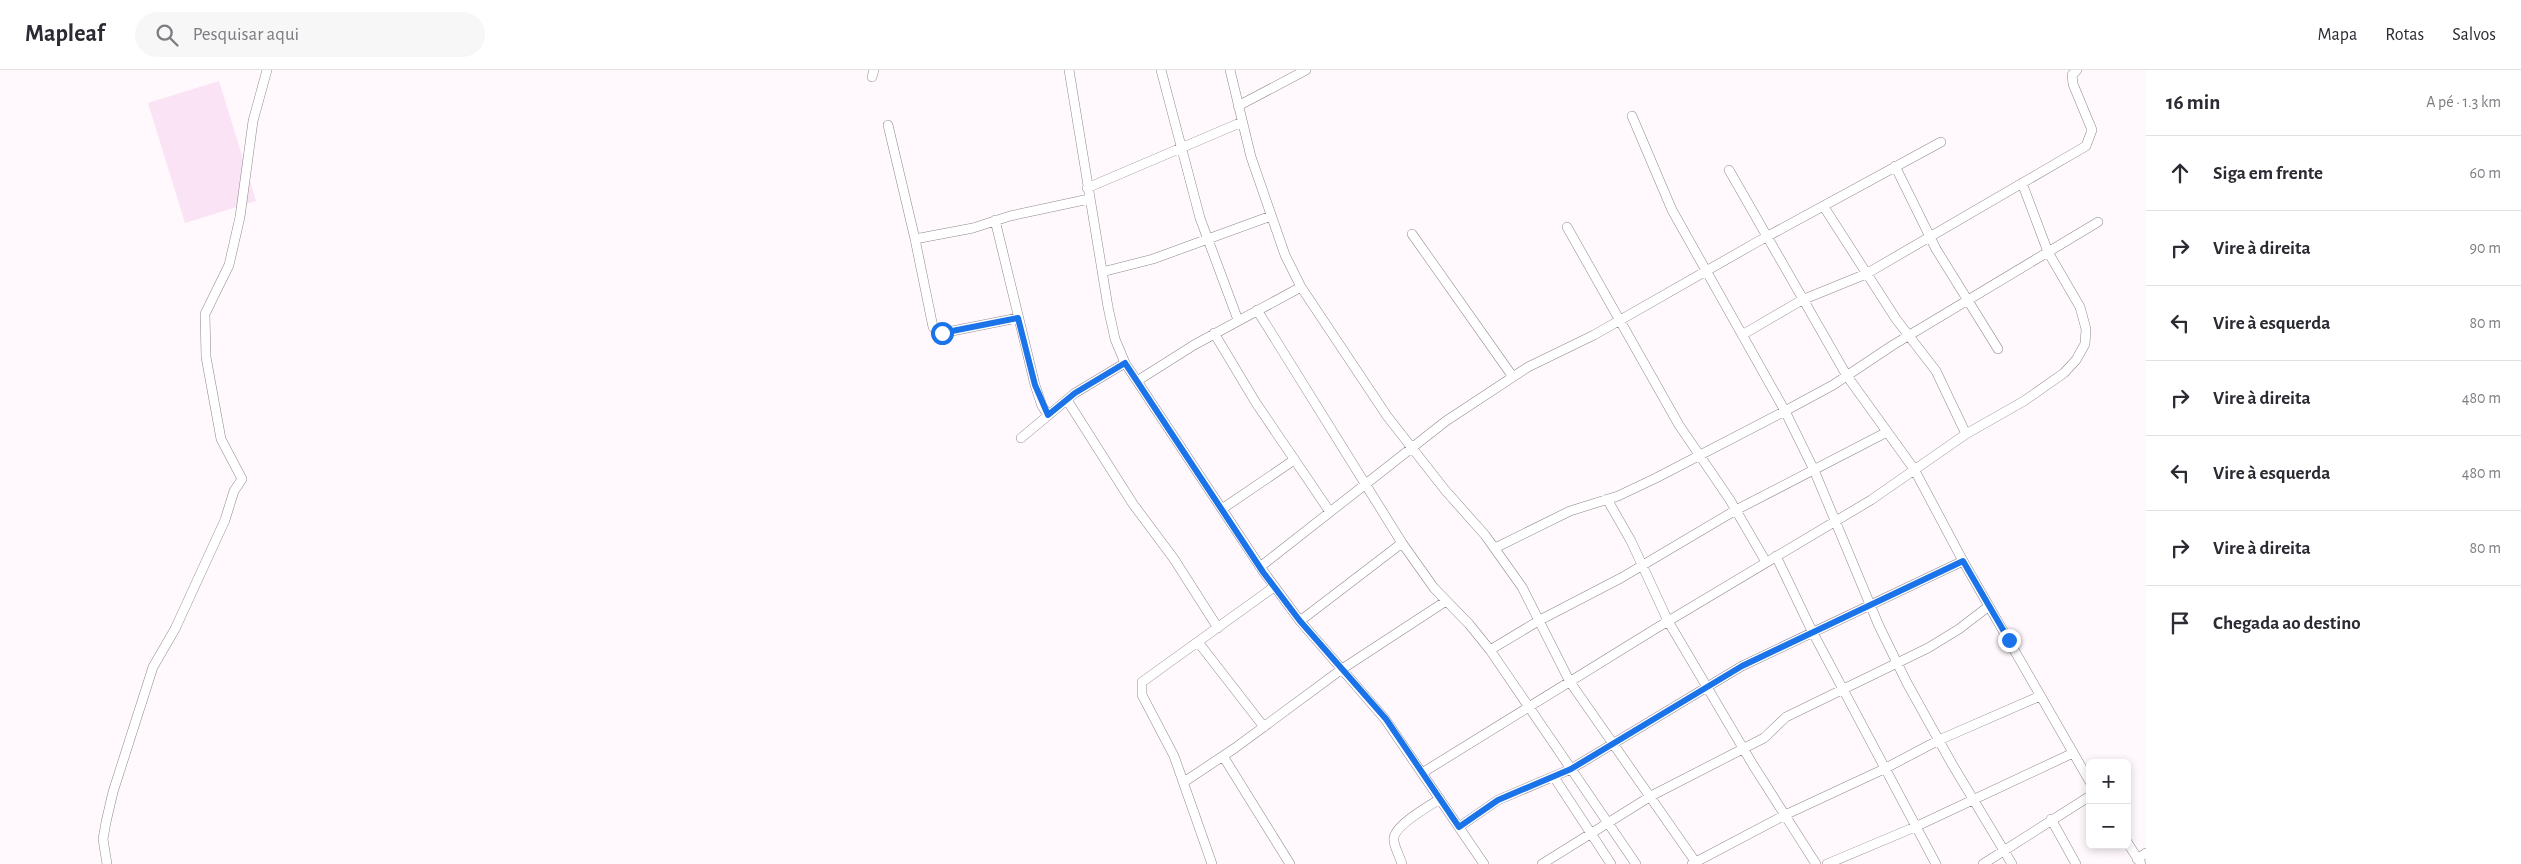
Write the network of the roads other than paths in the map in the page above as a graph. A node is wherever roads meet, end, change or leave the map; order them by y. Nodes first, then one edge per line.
1 (267, 70) edge
2 (1069, 70) edge
3 (1160, 70) edge
4 (1230, 70) edge
5 (1306, 70) edge
6 (2077, 70) edge
7 (1238, 106) junction
8 (1632, 116) dead end
9 (1242, 122) junction
10 (888, 125) dead end
11 (1941, 142) dead end
12 (1181, 149) junction
13 (1895, 166) junction
14 (1729, 170) dead end
15 (2022, 183) junction
16 (1087, 188) junction
17 (1089, 200) junction
18 (1824, 207) junction
19 (1271, 216) junction
20 (995, 220) junction
21 (2098, 222) dead end
22 (1566, 228) dead end
23 (1412, 234) dead end
24 (1768, 237) junction
25 (1930, 238) junction
26 (916, 239) junction
27 (1208, 240) junction
28 (2048, 252) junction
29 (1706, 271) junction
30 (1102, 272) junction
31 (1866, 274) junction
32 (1301, 287) junction
33 (1802, 300) junction
34 (1967, 301) junction
35 (1257, 310) junction
36 (1018, 318) junction
37 (1238, 320) junction
38 (1619, 321) junction
39 (1214, 333) junction
40 (1742, 335) junction
41 (1908, 336) junction
42 (1998, 349) dead end
43 (1125, 363) junction
44 (1846, 376) junction
45 (1513, 377) junction
46 (1137, 381) junction
47 (1067, 400) junction
48 (1785, 411) junction
49 (1048, 415) junction
50 (1887, 432) junction
51 (1966, 434) junction
52 (1022, 438) dead end
53 (1411, 448) junction
54 (1699, 456) junction
55 (1294, 460) junction
56 (1914, 469) junction
57 (1814, 470) junction
58 (1367, 485) junction
59 (1607, 499) junction
60 (1222, 509) junction
61 (1736, 510) junction
62 (1330, 512) junction
63 (1836, 521) junction
64 (1402, 543) junction
65 (1495, 548) junction
66 (1776, 556) junction
67 (1963, 561) junction
68 (1766, 562) junction
69 (1643, 565) junction
70 (1260, 567) junction
71 (1274, 587) junction
72 (1446, 601) junction
73 (1870, 604) junction
74 (1989, 606) junction
75 (1540, 620) junction
76 (1300, 621) junction
77 (1668, 621) junction
78 (1218, 628) junction
79 (1812, 631) junction
80 (1198, 642) junction
81 (1490, 650) junction
82 (1897, 663) junction
83 (1342, 669) junction
84 (1570, 682) junction
85 (1706, 686) junction
86 (1843, 690) junction
87 (2040, 696) junction
88 (1528, 708) junction
89 (1264, 727) junction
90 (1938, 740) junction
91 (1613, 742) junction
92 (1743, 748) junction
93 (2073, 753) junction
94 (1223, 756) junction
95 (1571, 769) junction
96 (1884, 769) junction
97 (1422, 773) junction
98 (2086, 775) edge
99 (1554, 777) junction
100 (1184, 782) junction
101 (1651, 796) junction
102 (2086, 798) edge
103 (1440, 799) junction
104 (1973, 800) junction
105 (1785, 815) junction
106 (2051, 820) junction
107 (1609, 822) junction
108 (1459, 827) junction
109 (1915, 827) junction
110 (1591, 833) junction
111 (2131, 848) edge
112 (2003, 849) junction
113 (2146, 853) edge
114 (2139, 861) edge
115 (1695, 863) edge
116 (106, 864) edge
117 (1212, 864) edge
118 (1290, 864) edge
119 (1402, 864) edge
120 (1484, 864) edge
121 (1542, 864) edge
122 (1611, 864) edge
123 (1636, 864) edge
124 (1816, 864) edge
125 (1827, 864) edge
126 (1936, 864) edge
127 (1983, 864) edge
128 (2012, 864) edge
129 (2076, 864) edge

1 - 116 street
2 - 16 street
3 - 12 street
4 - 7 street
5 - 7 street
6 - 15 street
7 - 9 street
8 - 29 street
9 - 12 street
9 - 19 street
10 - 26 street
11 - 13 street
12 - 16 street
12 - 27 street
13 - 18 street
13 - 25 street
14 - 24 street
15 - 25 street
15 - 28 street
16 - 17 street
17 - 20 street
17 - 30 street
18 - 24 street
18 - 31 street
19 - 27 street
19 - 32 street
20 - 26 street
20 - 36 street
21 - 28 street
22 - 38 street
23 - 45 street
24 - 29 street
24 - 33 street
25 - 31 street
25 - 34 street
26 - 36 street
27 - 30 street
27 - 37 street
28 - 34 street
28 - 51 street
29 - 38 street
29 - 40 street
30 - 43 street
31 - 33 street
31 - 41 street
32 - 35 street
32 - 53 street
33 - 40 street
33 - 44 street
34 - 41 street
34 - 42 street
35 - 37 street
35 - 58 street
36 - 49 street
37 - 39 street
38 - 45 street
38 - 54 street
39 - 46 street
39 - 55 street
40 - 48 street
41 - 44 street
41 - 51 street
43 - 46 street
43 - 47 street
44 - 48 street
44 - 50 street
45 - 53 street
46 - 60 street
47 - 49 street
47 - 78 street
48 - 54 street
48 - 57 street
49 - 52 street
50 - 56 street
50 - 57 street
51 - 56 street
53 - 58 street
53 - 65 street
54 - 59 street
54 - 61 street
55 - 60 street
55 - 62 street
56 - 63 street
56 - 67 street
57 - 61 street
57 - 63 street
58 - 62 street
58 - 64 street
59 - 65 street
59 - 69 street
60 - 70 street
61 - 68 street
61 - 69 street
62 - 70 street
63 - 66 street
63 - 73 street
64 - 72 street
64 - 76 street
65 - 75 street
66 - 68 street
66 - 79 street
67 - 73 street
67 - 74 street
68 - 77 street
69 - 75 street
69 - 77 street
70 - 71 street
71 - 76 street
71 - 78 street
72 - 81 street
72 - 83 street
73 - 79 street
73 - 82 street
74 - 82 street
74 - 87 street
75 - 81 street
75 - 84 street
76 - 83 street
77 - 84 street
77 - 85 street
78 - 80 street
79 - 85 street
79 - 86 street
80 - 89 street
80 - 100 street
81 - 88 street
82 - 86 street
82 - 90 street
83 - 89 street
83 - 97 street
84 - 88 street
84 - 91 street
85 - 91 street
85 - 92 street
86 - 92 street
86 - 96 street
87 - 90 street
87 - 93 street
88 - 95 street
88 - 97 street
89 - 94 street
90 - 96 street
90 - 104 street
91 - 95 street
91 - 101 street
92 - 101 street
92 - 105 street
93 - 98 street
93 - 104 street
94 - 100 street
94 - 118 street
95 - 99 street
95 - 107 street
96 - 105 street
96 - 109 street
97 - 103 street
99 - 108 street
99 - 110 street
100 - 117 street
101 - 107 street
101 - 115 street
102 - 106 street
103 - 108 street
103 - 119 street
104 - 109 street
104 - 112 street
105 - 115 street
105 - 124 street
106 - 112 street
106 - 129 street
107 - 110 street
107 - 123 street
108 - 120 street
109 - 125 street
109 - 126 street
110 - 121 street
110 - 122 street
111 - 114 street
112 - 127 street
112 - 128 street
113 - 114 street

